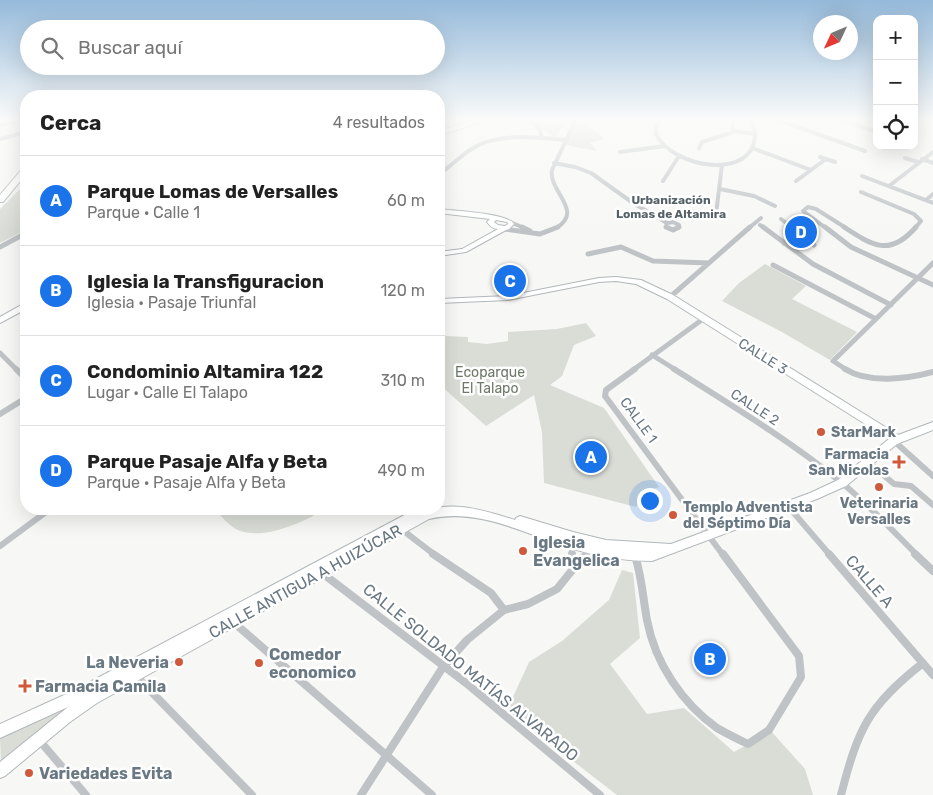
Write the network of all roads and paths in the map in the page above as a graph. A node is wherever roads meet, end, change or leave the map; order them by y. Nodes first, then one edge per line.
1 (462, 156) edge
2 (557, 156) edge
3 (679, 156) joint
4 (742, 156) edge
5 (774, 156) edge
6 (820, 156) dead end
7 (927, 156) edge
8 (905, 158) dead end
9 (826, 159) junction
10 (922, 159) junction
11 (835, 162) dead end
12 (918, 162) junction
13 (554, 163) junction
14 (933, 163) edge
15 (722, 165) junction
16 (20, 169) edge
17 (445, 170) edge
18 (811, 170) junction
19 (862, 176) dead end
20 (20, 177) edge
21 (663, 181) dead end
22 (796, 181) dead end
23 (888, 186) junction
24 (720, 190) junction
25 (0, 191) edge
26 (861, 192) dead end
27 (933, 194) edge
28 (0, 200) edge
29 (926, 200) junction
30 (933, 203) edge
31 (775, 206) dead end
32 (445, 212) edge
33 (716, 214) dead end
34 (474, 215) junction
35 (499, 218) junction
36 (761, 218) dead end
37 (781, 219) dead end
38 (510, 222) junction
39 (490, 223) junction
40 (667, 223) dead end
41 (760, 225) dead end
42 (503, 229) junction
43 (550, 232) junction
44 (799, 233) junction
45 (489, 235) junction
46 (20, 236) edge
47 (784, 243) junction
48 (814, 245) dead end
49 (0, 247) edge
50 (445, 253) edge
51 (588, 254) dead end
52 (709, 263) junction
53 (933, 263) edge
54 (773, 265) dead end
55 (919, 278) junction
56 (933, 285) edge
57 (670, 297) junction
58 (445, 301) edge
59 (891, 305) junction
60 (20, 309) edge
61 (702, 319) junction
62 (876, 319) junction
63 (0, 320) edge
64 (0, 353) edge
65 (652, 355) junction
66 (933, 372) edge
67 (20, 373) edge
68 (20, 402) edge
69 (0, 414) edge
70 (932, 427) edge
71 (896, 440) junction
72 (867, 461) junction
73 (933, 476) edge
74 (842, 483) junction
75 (787, 505) junction
76 (933, 505) edge
77 (445, 506) edge
78 (445, 512) edge
79 (42, 515) edge
80 (415, 515) edge
81 (427, 515) edge
82 (401, 529) junction
83 (708, 536) junction
84 (572, 542) junction
85 (0, 546) edge
86 (671, 548) junction
87 (597, 549) junction
88 (635, 556) junction
89 (650, 556) junction
90 (640, 568) junction
91 (573, 569) junction
92 (933, 571) edge
93 (322, 573) junction
94 (504, 610) junction
95 (232, 621) junction
96 (923, 663) junction
97 (443, 667) junction
98 (134, 674) junction
99 (933, 675) edge
100 (0, 731) edge
101 (38, 739) junction
102 (385, 756) junction
103 (0, 771) edge
104 (86, 795) edge
105 (252, 795) edge
106 (361, 795) edge
107 (432, 795) edge
108 (600, 795) edge
109 (841, 795) edge

1 - 17 street
2 - 13 street
3 - 15 street
3 - 21 street
4 - 15 street
5 - 18 street
6 - 9 street
7 - 10 street
8 - 12 street
9 - 11 street
9 - 18 street
10 - 12 street
10 - 14 street
12 - 23 street
13 - 40 street
13 - 43 street
15 - 24 street
16 - 25 highway
18 - 22 street
19 - 23 street
20 - 28 highway
23 - 29 street
24 - 31 street
24 - 33 street
26 - 55 street
27 - 29 street
29 - 30 street
32 - 34 main road
34 - 35 main road
34 - 39 main road
35 - 38 main road
35 - 39 main road
36 - 52 street
37 - 44 street
38 - 42 main road
38 - 43 street
39 - 42 main road
39 - 45 main road
41 - 47 street
42 - 43 street
42 - 45 main road
44 - 47 street
44 - 48 street
45 - 50 main road
46 - 49 street
47 - 59 street
51 - 52 street
52 - 57 street
53 - 55 street
54 - 62 street
55 - 56 street
55 - 59 street
57 - 58 main road, CALLE 3
57 - 61 main road, CALLE 3
59 - 62 street
60 - 63 main road
61 - 65 street, CALLE 1
61 - 71 main road, CALLE 3
62 - 66 street
64 - 67 street
65 - 74 street, CALLE 2
65 - 83 street, CALLE 1
68 - 69 street
70 - 71 main road, CALLE ANTIGUA A HUIZÚCAR
71 - 72 main road, CALLE ANTIGUA A HUIZÚCAR
71 - 73 street
72 - 74 main road, CALLE ANTIGUA A HUIZÚCAR
72 - 76 street
74 - 75 main road, CALLE ANTIGUA A HUIZÚCAR
74 - 92 street, CALLE 2
75 - 83 main road, CALLE ANTIGUA A HUIZÚCAR
75 - 96 street, CALLE A
77 - 86 main road, CALLE ANTIGUA A HUIZÚCAR
78 - 84 main road, CALLE ANTIGUA A HUIZÚCAR
79 - 85 street
80 - 100 main road, CALLE ANTIGUA A HUIZÚCAR
81 - 82 main road, CALLE ANTIGUA A HUIZÚCAR
82 - 93 main road, CALLE ANTIGUA A HUIZÚCAR
82 - 94 street
83 - 86 main road, CALLE ANTIGUA A HUIZÚCAR
83 - 90 street
84 - 87 main road, CALLE ANTIGUA A HUIZÚCAR
84 - 91 street
86 - 89 main road, CALLE ANTIGUA A HUIZÚCAR
87 - 88 main road, CALLE ANTIGUA A HUIZÚCAR
87 - 91 street
88 - 89 main road, CALLE ANTIGUA A HUIZÚCAR
88 - 90 street
89 - 90 street
91 - 94 street
93 - 95 main road, CALLE ANTIGUA A HUIZÚCAR
93 - 97 street, CALLE SOLDADO MATÍAS ALVARADO
94 - 97 street
95 - 98 main road, CALLE ANTIGUA A HUIZÚCAR
95 - 102 street
96 - 99 street, CALLE A
96 - 109 street
97 - 102 street
97 - 108 street, CALLE SOLDADO MATÍAS ALVARADO
98 - 101 main road, CALLE ANTIGUA A HUIZÚCAR
98 - 105 street
101 - 103 main road, CALLE ANTIGUA A HUIZÚCAR
101 - 104 street
102 - 106 street
102 - 107 street

